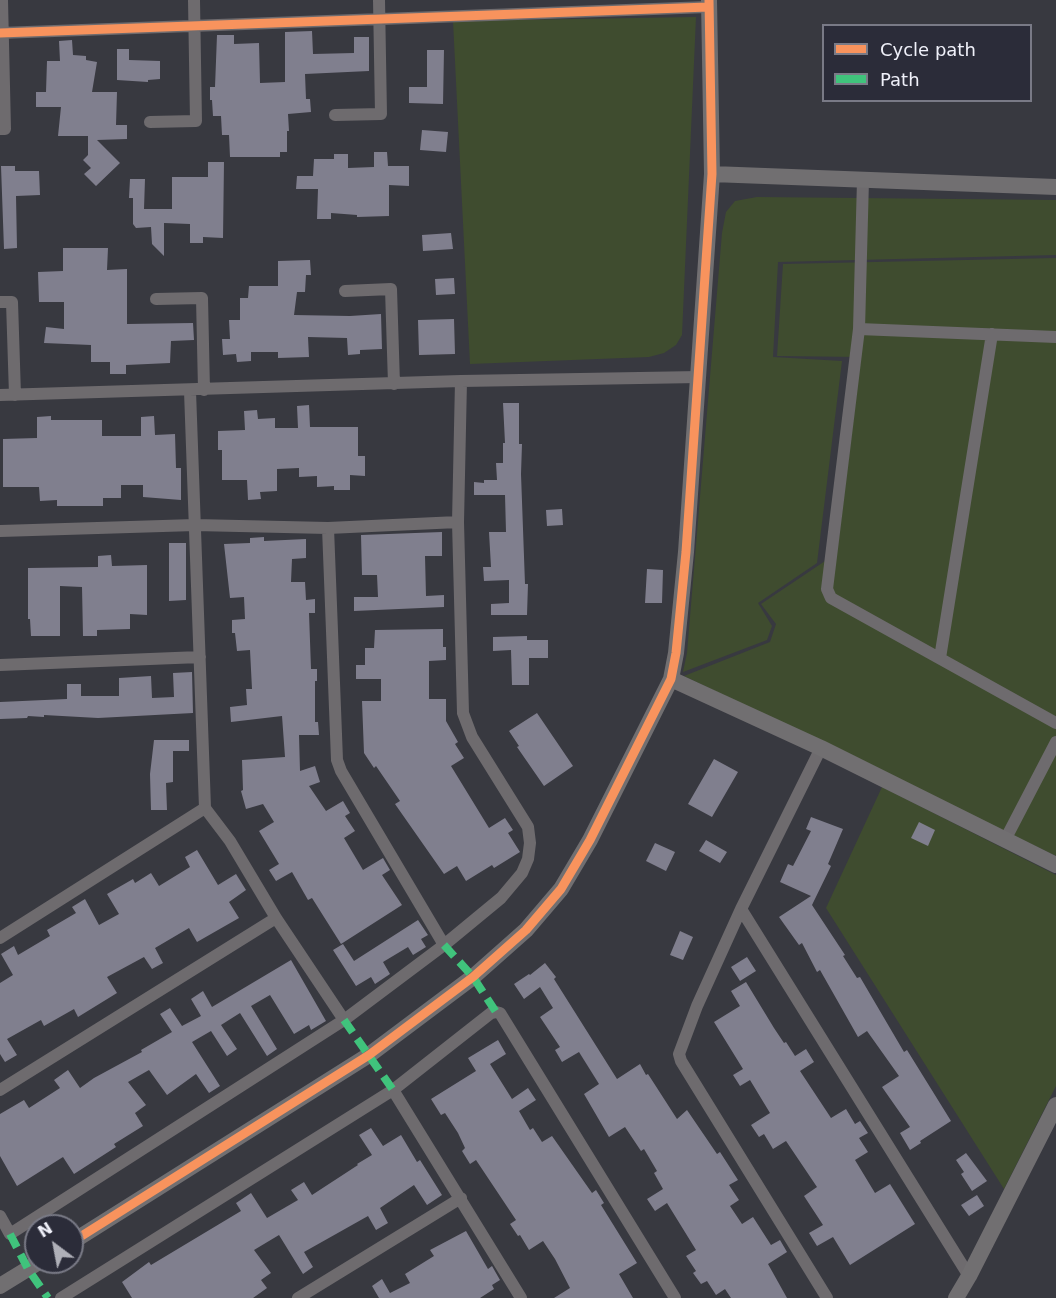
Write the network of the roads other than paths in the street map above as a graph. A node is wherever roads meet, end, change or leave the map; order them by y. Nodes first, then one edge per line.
1 (2, 0) edge
2 (194, 0) edge
3 (379, 0) edge
4 (708, 3) edge
5 (379, 19) junction
6 (195, 25) junction
7 (1, 33) edge
8 (335, 115) dead end
9 (150, 122) dead end
10 (0, 129) edge
11 (711, 174) junction
12 (863, 180) junction
13 (1056, 187) edge
14 (345, 291) dead end
15 (156, 299) dead end
16 (0, 302) edge
17 (859, 329) junction
18 (992, 334) junction
19 (1056, 337) edge
20 (699, 377) junction
21 (461, 381) junction
22 (394, 384) junction
23 (204, 390) junction
24 (190, 391) junction
25 (0, 395) edge
26 (15, 395) junction
27 (458, 522) junction
28 (195, 525) junction
29 (328, 528) junction
30 (0, 531) edge
31 (200, 657) junction
32 (940, 658) junction
33 (0, 665) edge
34 (671, 679) junction
35 (1056, 723) edge
36 (1056, 742) edge
37 (821, 748) junction
38 (205, 808) junction
39 (1005, 840) junction
40 (1056, 865) edge
41 (741, 909) junction
42 (276, 918) junction
43 (0, 938) edge
44 (444, 945) junction
45 (344, 1020) junction
46 (0, 1090) edge
47 (393, 1090) junction
48 (1056, 1105) edge
49 (461, 1198) junction
50 (0, 1216) edge
51 (84, 1234) edge
52 (24, 1271) edge
53 (969, 1276) junction
54 (0, 1286) edge
55 (61, 1298) edge
56 (298, 1298) edge
57 (521, 1298) edge
58 (675, 1298) edge
59 (827, 1298) edge
60 (956, 1298) edge

1 - 7 street
2 - 6 street
3 - 5 street
4 - 5 street
4 - 11 street
5 - 6 street
5 - 8 street
6 - 7 street
6 - 9 street
7 - 10 street
11 - 12 street
11 - 20 street
12 - 13 street
12 - 17 street
14 - 22 street
15 - 23 street
16 - 26 street
17 - 18 street
17 - 32 street
18 - 19 street
18 - 32 street
20 - 21 street
20 - 34 street
21 - 22 street
21 - 27 street
22 - 23 street
23 - 24 street
24 - 26 street
24 - 28 street
25 - 26 street
27 - 29 street
27 - 44 street
28 - 29 street
28 - 30 street
28 - 31 street
29 - 44 street
31 - 33 street
31 - 38 street
32 - 35 street
34 - 37 street
34 - 51 street
36 - 39 street
37 - 39 street
37 - 41 street
38 - 42 street
38 - 43 street
39 - 40 street
41 - 53 street
41 - 59 street
42 - 45 street
42 - 46 street
44 - 45 street
45 - 50 street
47 - 49 street
47 - 55 street
47 - 58 street
48 - 53 street
49 - 56 street
49 - 57 street
52 - 54 street
53 - 60 street

